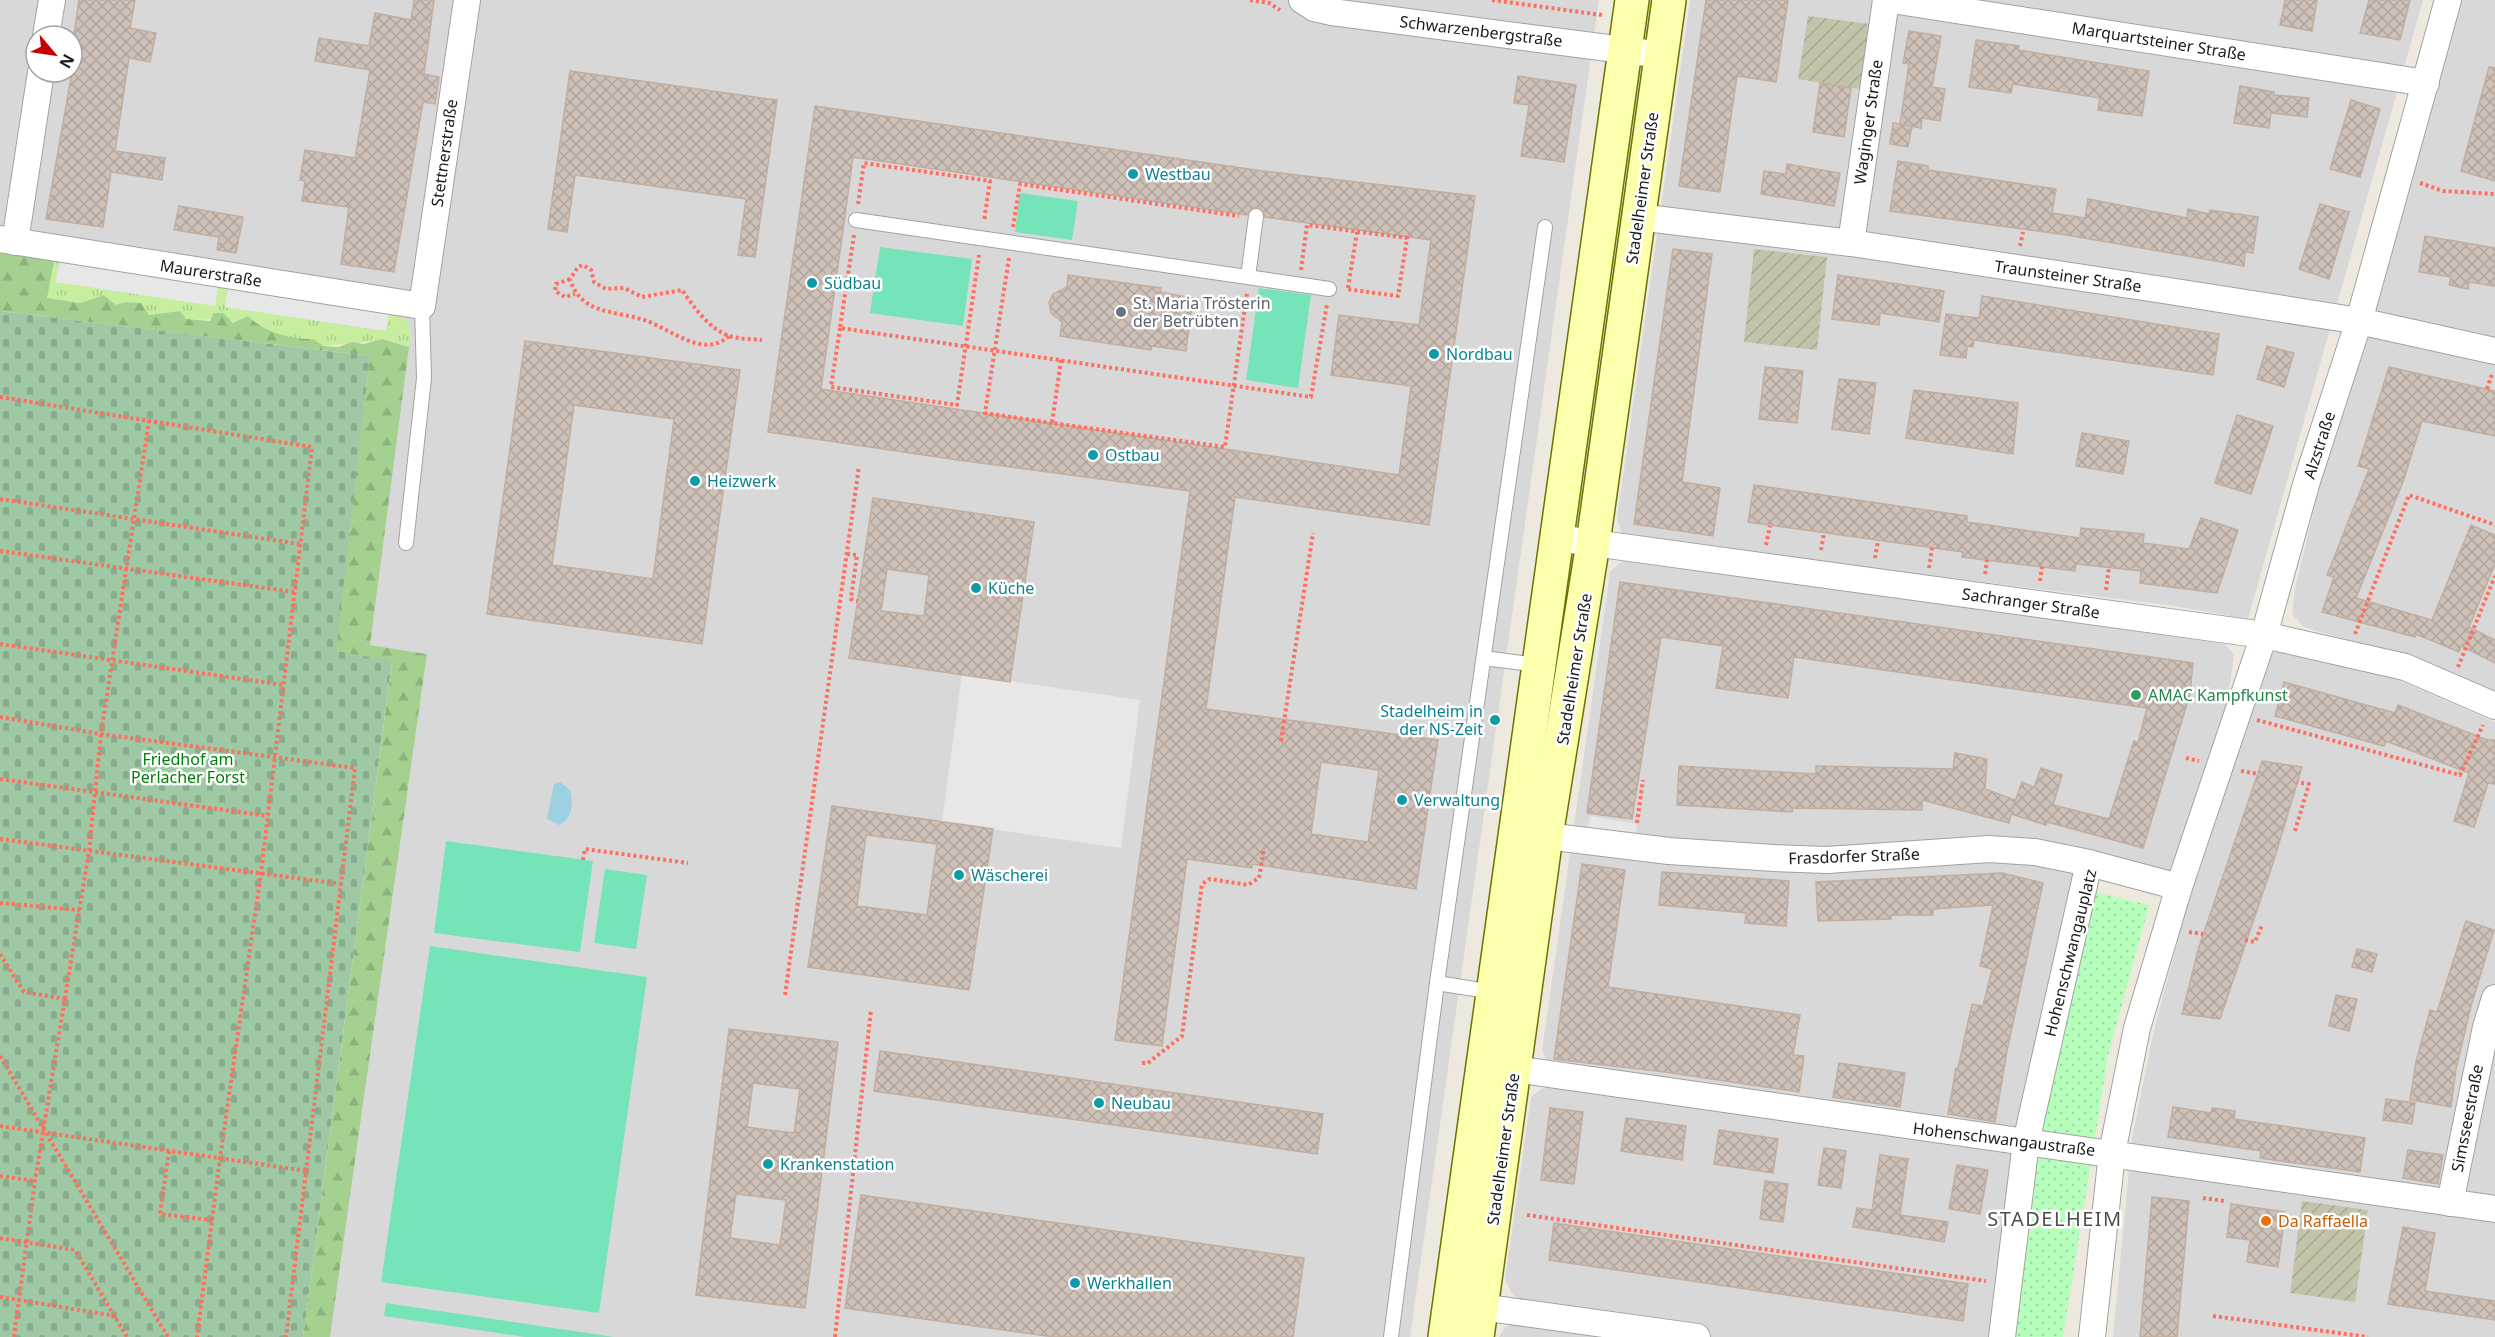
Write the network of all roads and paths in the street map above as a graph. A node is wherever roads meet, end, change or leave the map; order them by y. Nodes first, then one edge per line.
1 (52, 0) edge
2 (467, 0) edge
3 (1251, 0) edge
4 (1492, 0) edge
5 (1632, 0) edge
6 (1670, 0) edge
7 (1886, 0) edge
8 (1892, 0) edge
9 (2448, 0) edge
10 (1295, 8) edge
11 (1602, 15) dead end
12 (48, 24) edge
13 (1625, 50) junction
14 (1662, 55) junction
15 (2426, 83) junction
16 (39, 84) edge
17 (2399, 177) junction
18 (2495, 194) edge
19 (1256, 216) dead end
20 (1638, 217) junction
21 (856, 220) junction
22 (1545, 228) dead end
23 (1357, 232) junction
24 (982, 238) junction
25 (7, 241) edge
26 (1851, 243) junction
27 (1248, 278) junction
28 (570, 279) junction
29 (1299, 285) junction
30 (1348, 288) junction
31 (1329, 290) junction
32 (575, 294) junction
33 (422, 306) junction
34 (2359, 321) junction
35 (840, 328) junction
36 (729, 336) junction
37 (762, 340) dead end
38 (965, 346) junction
39 (2495, 351) edge
40 (1061, 360) junction
41 (1233, 385) junction
42 (0, 398) edge
43 (148, 421) junction
44 (859, 466) dead end
45 (0, 499) edge
46 (132, 520) junction
47 (2495, 525) edge
48 (1770, 526) dead end
49 (1313, 533) dead end
50 (1824, 533) dead end
51 (1557, 538) junction
52 (1878, 541) dead end
53 (406, 543) dead end
54 (1593, 543) junction
55 (300, 544) junction
56 (1765, 548) dead end
57 (1932, 548) dead end
58 (0, 551) edge
59 (847, 554) junction
60 (1820, 555) dead end
61 (1987, 560) dead end
62 (1874, 563) dead end
63 (2042, 567) dead end
64 (2109, 567) dead end
65 (125, 568) junction
66 (1928, 570) dead end
67 (2495, 576) edge
68 (1984, 578) dead end
69 (2040, 585) dead end
70 (294, 592) junction
71 (2106, 594) dead end
72 (858, 601) dead end
73 (2264, 635) junction
74 (0, 644) edge
75 (2347, 654) junction
76 (1484, 658) junction
77 (112, 660) junction
78 (1539, 665) junction
79 (283, 685) junction
80 (2450, 686) junction
81 (2493, 706) edge
82 (2237, 714) junction
83 (0, 717) edge
84 (101, 734) junction
85 (1281, 741) dead end
86 (274, 757) junction
87 (0, 779) edge
88 (1643, 780) dead end
89 (2297, 782) dead end
90 (95, 792) junction
91 (267, 816) junction
92 (2295, 831) dead end
93 (1546, 836) junction
94 (0, 839) edge
95 (1634, 847) junction
96 (1264, 848) dead end
97 (89, 851) junction
98 (583, 860) dead end
99 (2089, 862) junction
100 (688, 863) dead end
101 (261, 873) junction
102 (341, 884) junction
103 (2179, 887) junction
104 (0, 903) edge
105 (80, 910) junction
106 (2262, 925) dead end
107 (2245, 940) dead end
108 (0, 954) edge
109 (1437, 983) junction
110 (1493, 992) junction
111 (785, 996) dead end
112 (2495, 998) edge
113 (66, 999) junction
114 (871, 1010) dead end
115 (0, 1056) edge
116 (1142, 1063) dead end
117 (1514, 1069) junction
118 (0, 1126) edge
119 (44, 1133) junction
120 (2026, 1142) junction
121 (169, 1151) junction
122 (2112, 1153) junction
123 (219, 1158) junction
124 (307, 1171) junction
125 (0, 1176) edge
126 (35, 1181) junction
127 (2203, 1198) dead end
128 (2225, 1201) dead end
129 (2450, 1203) junction
130 (2495, 1209) edge
131 (1527, 1215) dead end
132 (212, 1220) junction
133 (0, 1238) edge
134 (26, 1242) junction
135 (2008, 1284) junction
136 (0, 1297) edge
137 (19, 1300) junction
138 (116, 1316) junction
139 (2213, 1316) dead end
140 (1479, 1322) edge
141 (1606, 1331) edge
142 (14, 1337) edge
143 (127, 1337) edge
144 (168, 1337) edge
145 (197, 1337) edge
146 (286, 1337) edge
147 (835, 1337) edge
148 (1391, 1337) edge
149 (1445, 1337) edge
150 (1697, 1337) edge
151 (2002, 1337) edge
152 (2092, 1337) edge
153 (2368, 1337) edge

1 - 12 street
2 - 33 street, Stettnerstraße
3 - 10 path
4 - 11 path
5 - 13 main road, Stadelheimer Straße
6 - 14 main road, Stadelheimer Straße
7 - 26 street, Waginger Straße
8 - 15 street, Marquartsteiner Straße
9 - 15 street, Alzstraße
10 - 13 street, Schwarzenbergstraße
13 - 14 street, Schwarzenbergstraße
13 - 51 main road, Stadelheimer Straße
14 - 20 main road, Stadelheimer Straße
15 - 17 street, Alzstraße
16 - 25 street
17 - 18 path
17 - 34 street, Alzstraße
19 - 27 lane
20 - 26 street, Traunsteiner Straße
20 - 54 main road, Stadelheimer Straße
21 - 24 lane
21 - 24 path
21 - 35 path
22 - 76 lane
23 - 29 path
23 - 30 path
23 - 30 path
24 - 27 lane
24 - 38 path
25 - 33 street, Maurerstraße
26 - 34 street, Traunsteiner Straße
27 - 29 lane
27 - 41 path
28 - 32 path
28 - 32 path
28 - 36 path
29 - 31 lane
30 - 31 path
31 - 41 path
32 - 36 path
33 - 53 lane
34 - 39 street, Traunsteiner Straße
34 - 73 street, Alzstraße
35 - 38 path
35 - 38 path
36 - 37 path
38 - 40 path
40 - 41 path
40 - 41 path
42 - 43 path
43 - 46 path
43 - 55 path
44 - 59 path
45 - 46 path
46 - 55 path
46 - 65 path
47 - 75 path
48 - 56 path
49 - 85 path
50 - 60 path
51 - 54 street, Sachranger Straße
51 - 78 main road, Stadelheimer Straße
52 - 62 path
54 - 73 street, Sachranger Straße
54 - 93 main road, Stadelheimer Straße
55 - 70 path
57 - 66 path
58 - 65 path
59 - 72 path
59 - 111 path
61 - 68 path
63 - 69 path
64 - 71 path
65 - 70 path
65 - 77 path
67 - 80 path
70 - 79 path
73 - 75 street, Sachranger Straße
73 - 82 street, Alzstraße
74 - 77 path
75 - 80 street, Sachranger Straße
76 - 78 lane
76 - 109 lane
77 - 79 path
77 - 84 path
78 - 110 main road, Stadelheimer Straße
79 - 86 path
80 - 81 street, Sachranger Straße
81 - 82 path
82 - 103 street, Alzstraße
83 - 84 path
84 - 86 path
84 - 90 path
86 - 91 path
86 - 102 path
87 - 90 path
88 - 95 path
89 - 92 path
90 - 91 path
90 - 97 path
91 - 101 path
93 - 95 street, Frasdorfer Straße
93 - 117 main road, Stadelheimer Straße
94 - 97 path
95 - 99 street, Frasdorfer Straße
96 - 116 path
97 - 101 path
97 - 105 path
98 - 100 path
99 - 103 street, Hohenschwangauplatz
99 - 120 street, Hohenschwangauplatz
101 - 102 path
101 - 123 path
102 - 124 path
103 - 122 street
104 - 105 path
105 - 113 path
106 - 107 path
108 - 113 path
109 - 110 lane
109 - 148 lane
110 - 149 main road, Stadelheimer Straße
112 - 129 street, Simsseestraße
113 - 119 path
114 - 147 path
115 - 119 path
117 - 120 street, Hohenschwangaustraße
117 - 140 main road, Stadelheimer Straße
118 - 119 path
119 - 121 path
119 - 126 path
119 - 144 path
120 - 122 street, Hohenschwangaustraße
120 - 135 street, Hohenschwangauplatz
121 - 123 path
121 - 132 path
122 - 129 street, Hohenschwangaustraße
122 - 152 street
123 - 124 path
123 - 132 path
124 - 146 path
125 - 126 path
126 - 134 path
127 - 128 path
129 - 130 street, Hohenschwangaustraße
131 - 135 path
132 - 145 path
133 - 134 path
134 - 137 path
134 - 138 path
135 - 151 street, Hohenschwangauplatz
136 - 137 path
137 - 138 path
137 - 142 path
138 - 143 path
139 - 153 path
140 - 141 street
141 - 150 street

